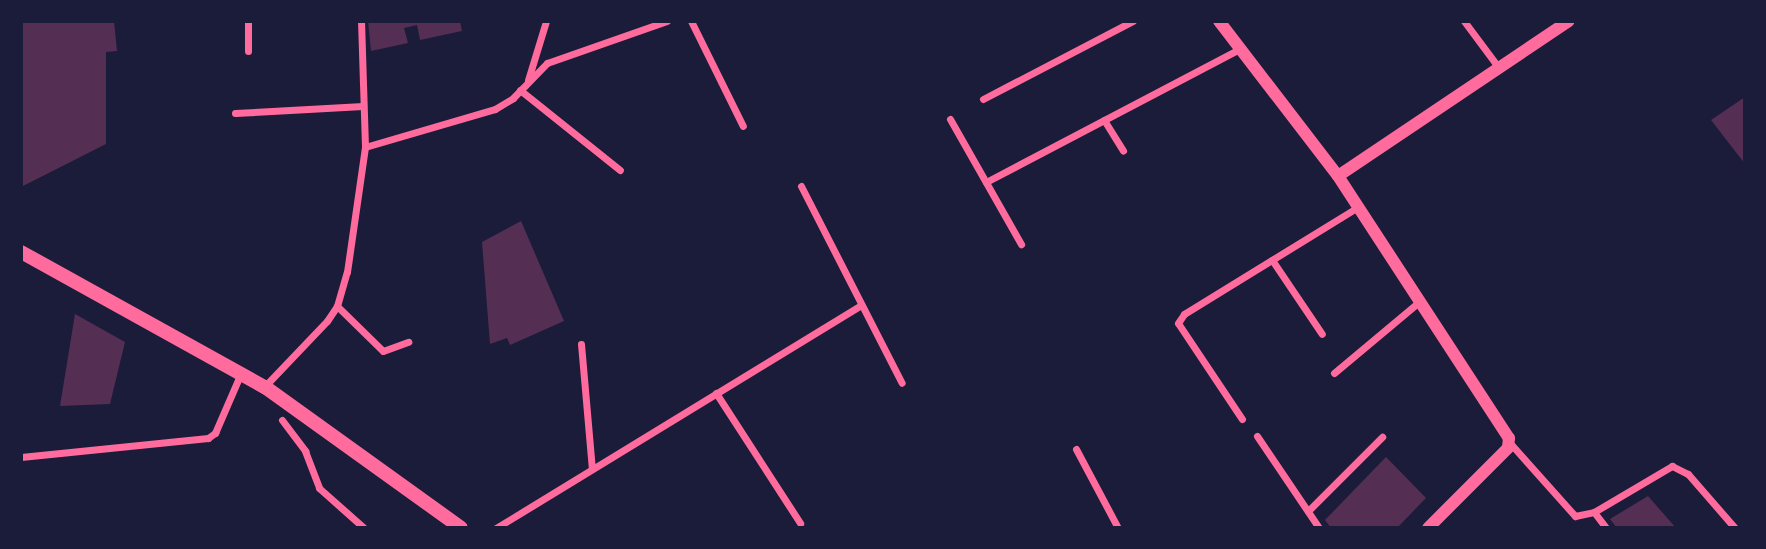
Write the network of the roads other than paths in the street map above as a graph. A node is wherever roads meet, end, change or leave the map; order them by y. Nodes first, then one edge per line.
1 (248, 21) edge
2 (361, 21) edge
3 (546, 21) edge
4 (667, 21) edge
5 (691, 21) edge
6 (1133, 21) edge
7 (1219, 21) edge
8 (1464, 21) edge
9 (1569, 21) edge
10 (1239, 49) junction
11 (248, 51) dead end
12 (1499, 68) junction
13 (528, 81) junction
14 (520, 90) junction
15 (983, 99) dead end
16 (363, 106) junction
17 (235, 113) dead end
18 (950, 119) dead end
19 (1104, 120) junction
20 (743, 127) dead end
21 (365, 147) junction
22 (1123, 151) dead end
23 (620, 170) dead end
24 (1338, 176) junction
25 (986, 182) junction
26 (801, 186) dead end
27 (1358, 207) junction
28 (1021, 244) dead end
29 (21, 251) edge
30 (1272, 260) junction
31 (1419, 302) junction
32 (337, 306) junction
33 (860, 306) junction
34 (1322, 334) dead end
35 (408, 342) dead end
36 (581, 344) dead end
37 (242, 373) junction
38 (1334, 373) dead end
39 (902, 383) dead end
40 (265, 387) junction
41 (716, 393) junction
42 (1242, 419) dead end
43 (282, 420) dead end
44 (1257, 436) dead end
45 (1382, 437) dead end
46 (1510, 443) junction
47 (1076, 449) dead end
48 (21, 457) edge
49 (592, 469) junction
50 (1308, 511) junction
51 (1594, 512) junction
52 (800, 523) dead end
53 (365, 528) edge
54 (461, 528) edge
55 (496, 528) edge
56 (1118, 528) edge
57 (1319, 528) edge
58 (1428, 528) edge
59 (1606, 528) edge
60 (1735, 528) edge

1 - 11 street
2 - 16 street
3 - 13 street
4 - 13 street
5 - 20 street
6 - 15 street
7 - 10 street
8 - 12 street
9 - 12 street
10 - 19 street
10 - 24 street
12 - 24 street
13 - 14 street
14 - 21 street
14 - 23 street
16 - 17 street
16 - 21 street
18 - 25 street
19 - 22 street
19 - 25 street
21 - 32 street
24 - 27 street
25 - 28 street
26 - 33 street
27 - 30 street
27 - 31 street
29 - 37 main road
30 - 34 street
30 - 42 street
31 - 38 street
31 - 46 street
32 - 35 street
32 - 40 street
33 - 39 street
33 - 41 street
36 - 49 street
37 - 40 main road
37 - 48 street
40 - 54 main road
41 - 49 street
41 - 52 street
43 - 53 street
44 - 50 street
45 - 50 street
46 - 51 street
46 - 58 street
47 - 56 street
49 - 55 street
50 - 57 street
51 - 59 street
51 - 60 street

